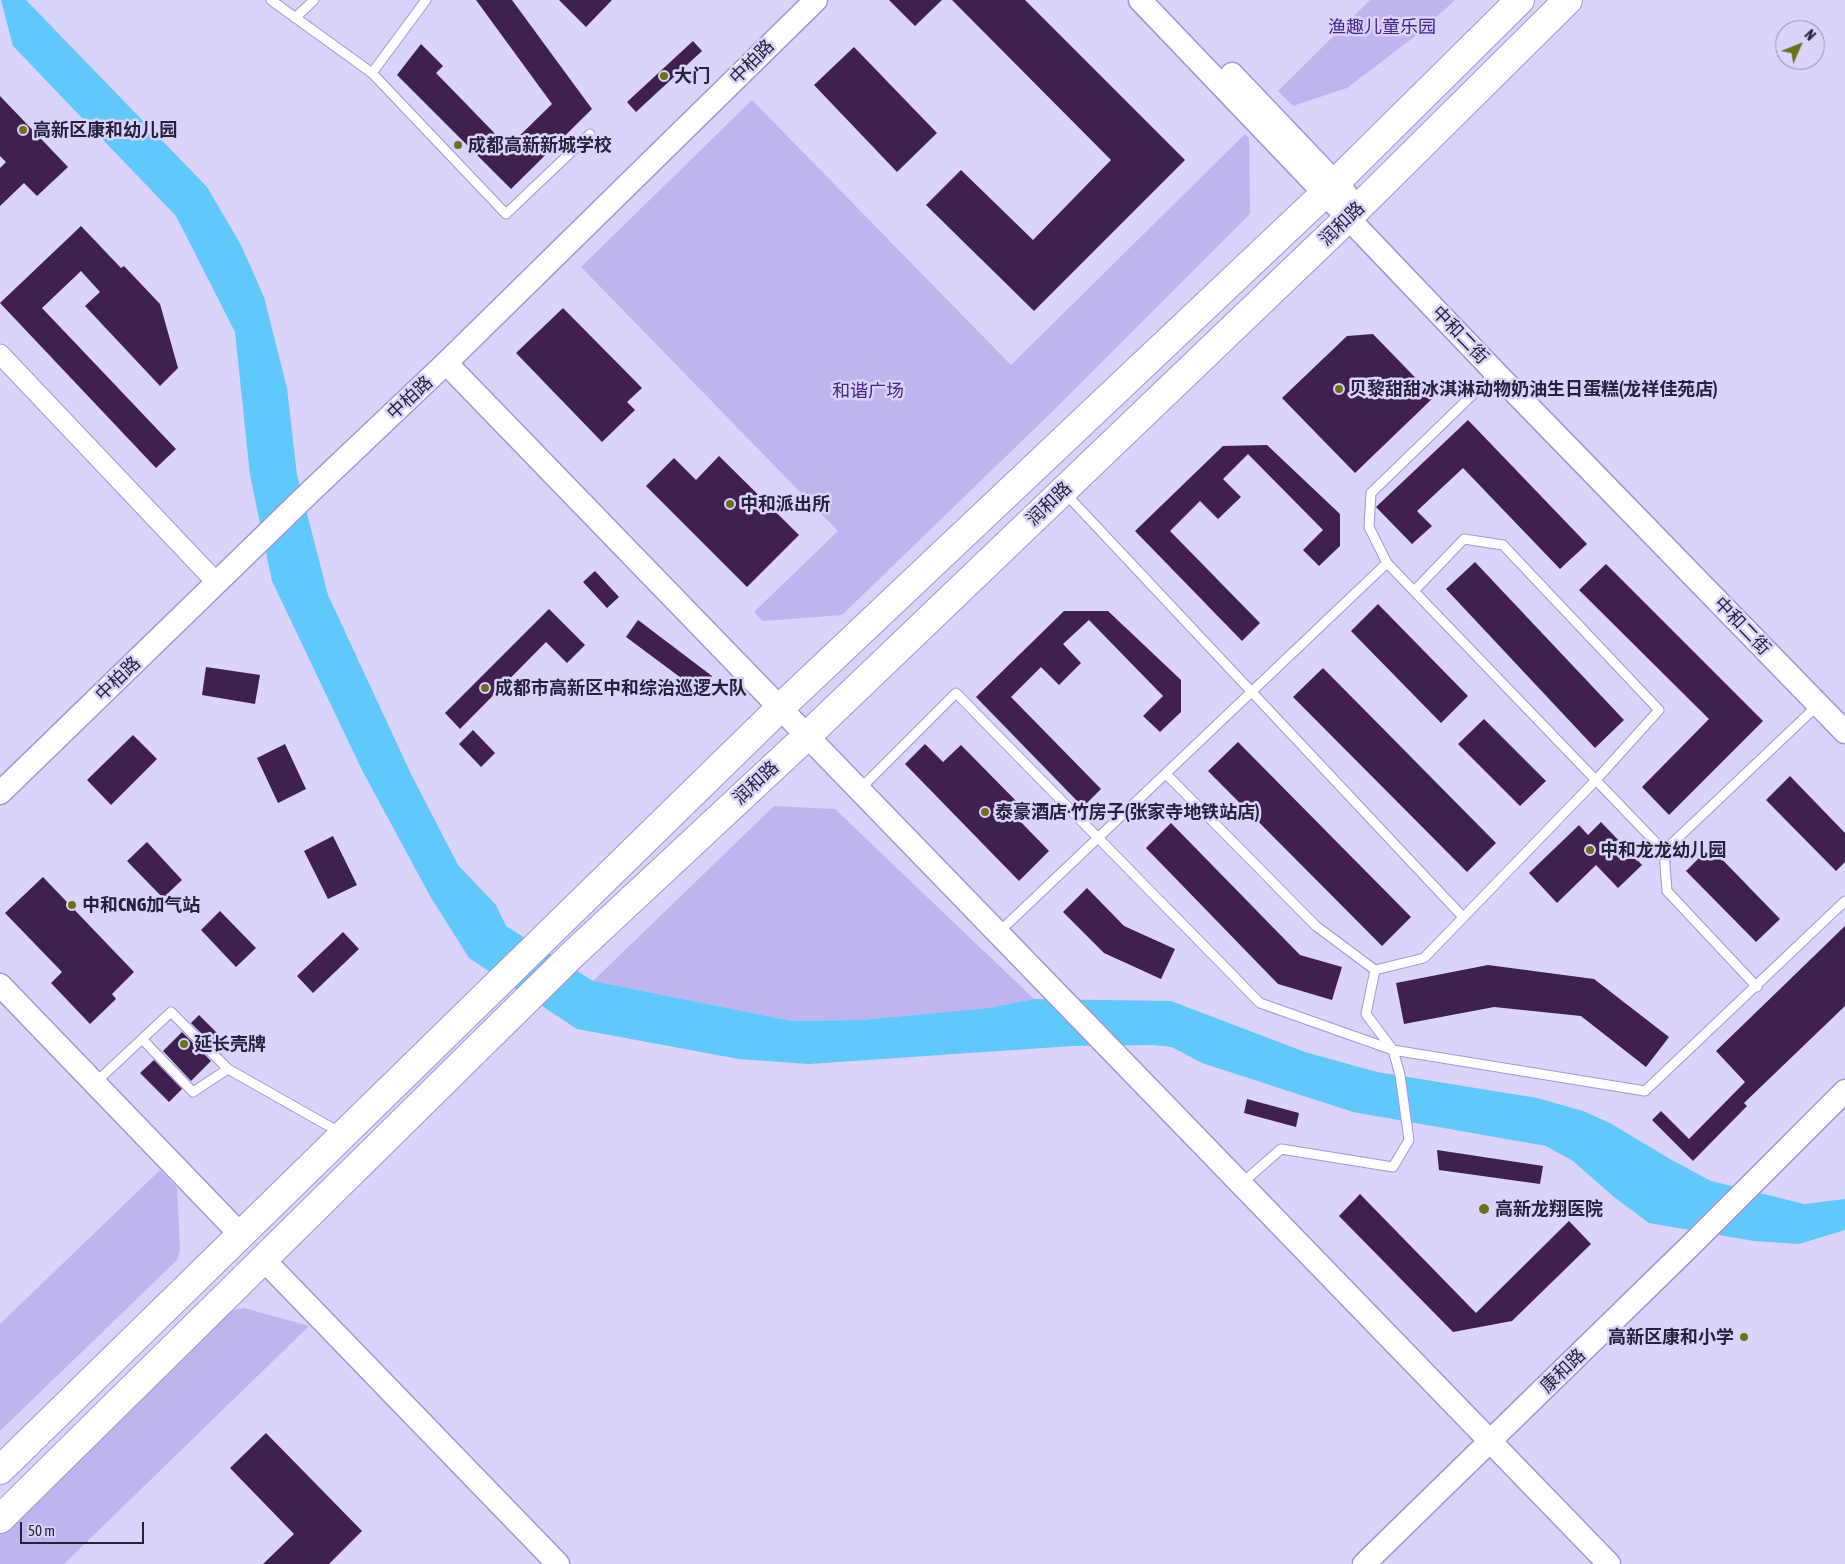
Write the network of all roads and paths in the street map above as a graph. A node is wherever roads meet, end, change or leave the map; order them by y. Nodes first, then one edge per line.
1 (271, 0) edge
2 (314, 0) edge
3 (426, 0) edge
4 (816, 0) edge
5 (1140, 0) edge
6 (1161, 0) edge
7 (1520, 0) edge
8 (1568, 0) edge
9 (295, 18) junction
10 (372, 73) junction
11 (590, 134) dead end
12 (1330, 188) junction
13 (1353, 213) junction
14 (0, 354) edge
15 (446, 364) junction
16 (1496, 373) junction
17 (1063, 491) junction
18 (1387, 563) junction
19 (217, 582) junction
20 (1414, 591) junction
21 (1252, 692) junction
22 (1818, 704) junction
23 (780, 708) junction
24 (1845, 715) edge
25 (1845, 732) edge
26 (807, 736) junction
27 (1166, 774) junction
28 (1596, 780) junction
29 (859, 790) junction
30 (0, 793) edge
31 (1098, 838) junction
32 (1664, 852) junction
33 (1845, 902) edge
34 (1463, 917) junction
35 (998, 934) junction
36 (1375, 970) junction
37 (0, 985) edge
38 (1757, 987) junction
39 (142, 1039) junction
40 (1393, 1050) junction
41 (228, 1070) junction
42 (94, 1083) junction
43 (1845, 1091) edge
44 (344, 1134) junction
45 (1241, 1185) junction
46 (241, 1235) junction
47 (264, 1260) junction
48 (1490, 1442) junction
49 (0, 1470) edge
50 (0, 1519) edge
51 (558, 1564) edge
52 (1364, 1564) edge
53 (1608, 1564) edge

1 - 9 lane
2 - 9 lane
3 - 10 lane
4 - 15 street, 中柏路
5 - 12 street, 中和二街
6 - 12 street, 中和二街
7 - 12 main road, 润和路
8 - 13 main road, 润和路
9 - 10 lane
10 - 11 lane
12 - 13 street, 中和二街
12 - 23 main road, 润和路
13 - 16 street, 中和二街
13 - 17 main road, 润和路
13 - 24 street, 中和二街
14 - 19 street
15 - 19 street, 中柏路
15 - 23 street
16 - 18 lane
16 - 22 street, 中和二街
17 - 21 lane
17 - 26 main road, 润和路
18 - 20 lane
18 - 21 lane
19 - 30 street, 中柏路
20 - 28 lane
20 - 28 lane
21 - 27 lane
21 - 34 lane
22 - 25 street, 中和二街
22 - 32 lane
23 - 26 street
23 - 44 main road, 润和路
26 - 29 street
26 - 47 main road, 润和路
27 - 31 lane
27 - 36 lane
28 - 32 lane
28 - 34 lane
29 - 31 lane
29 - 35 street
31 - 35 lane
31 - 40 lane
32 - 38 lane
33 - 38 lane
34 - 36 lane
35 - 45 street
36 - 40 lane
37 - 42 street
38 - 40 lane
39 - 41 lane
39 - 41 lane
39 - 42 lane
40 - 45 lane
41 - 44 lane
42 - 46 street
43 - 48 street, 康和路
44 - 46 main road, 润和路
45 - 48 street
46 - 49 main road, 润和路
47 - 50 main road, 润和路
47 - 51 street
48 - 52 street, 康和路
48 - 53 street

